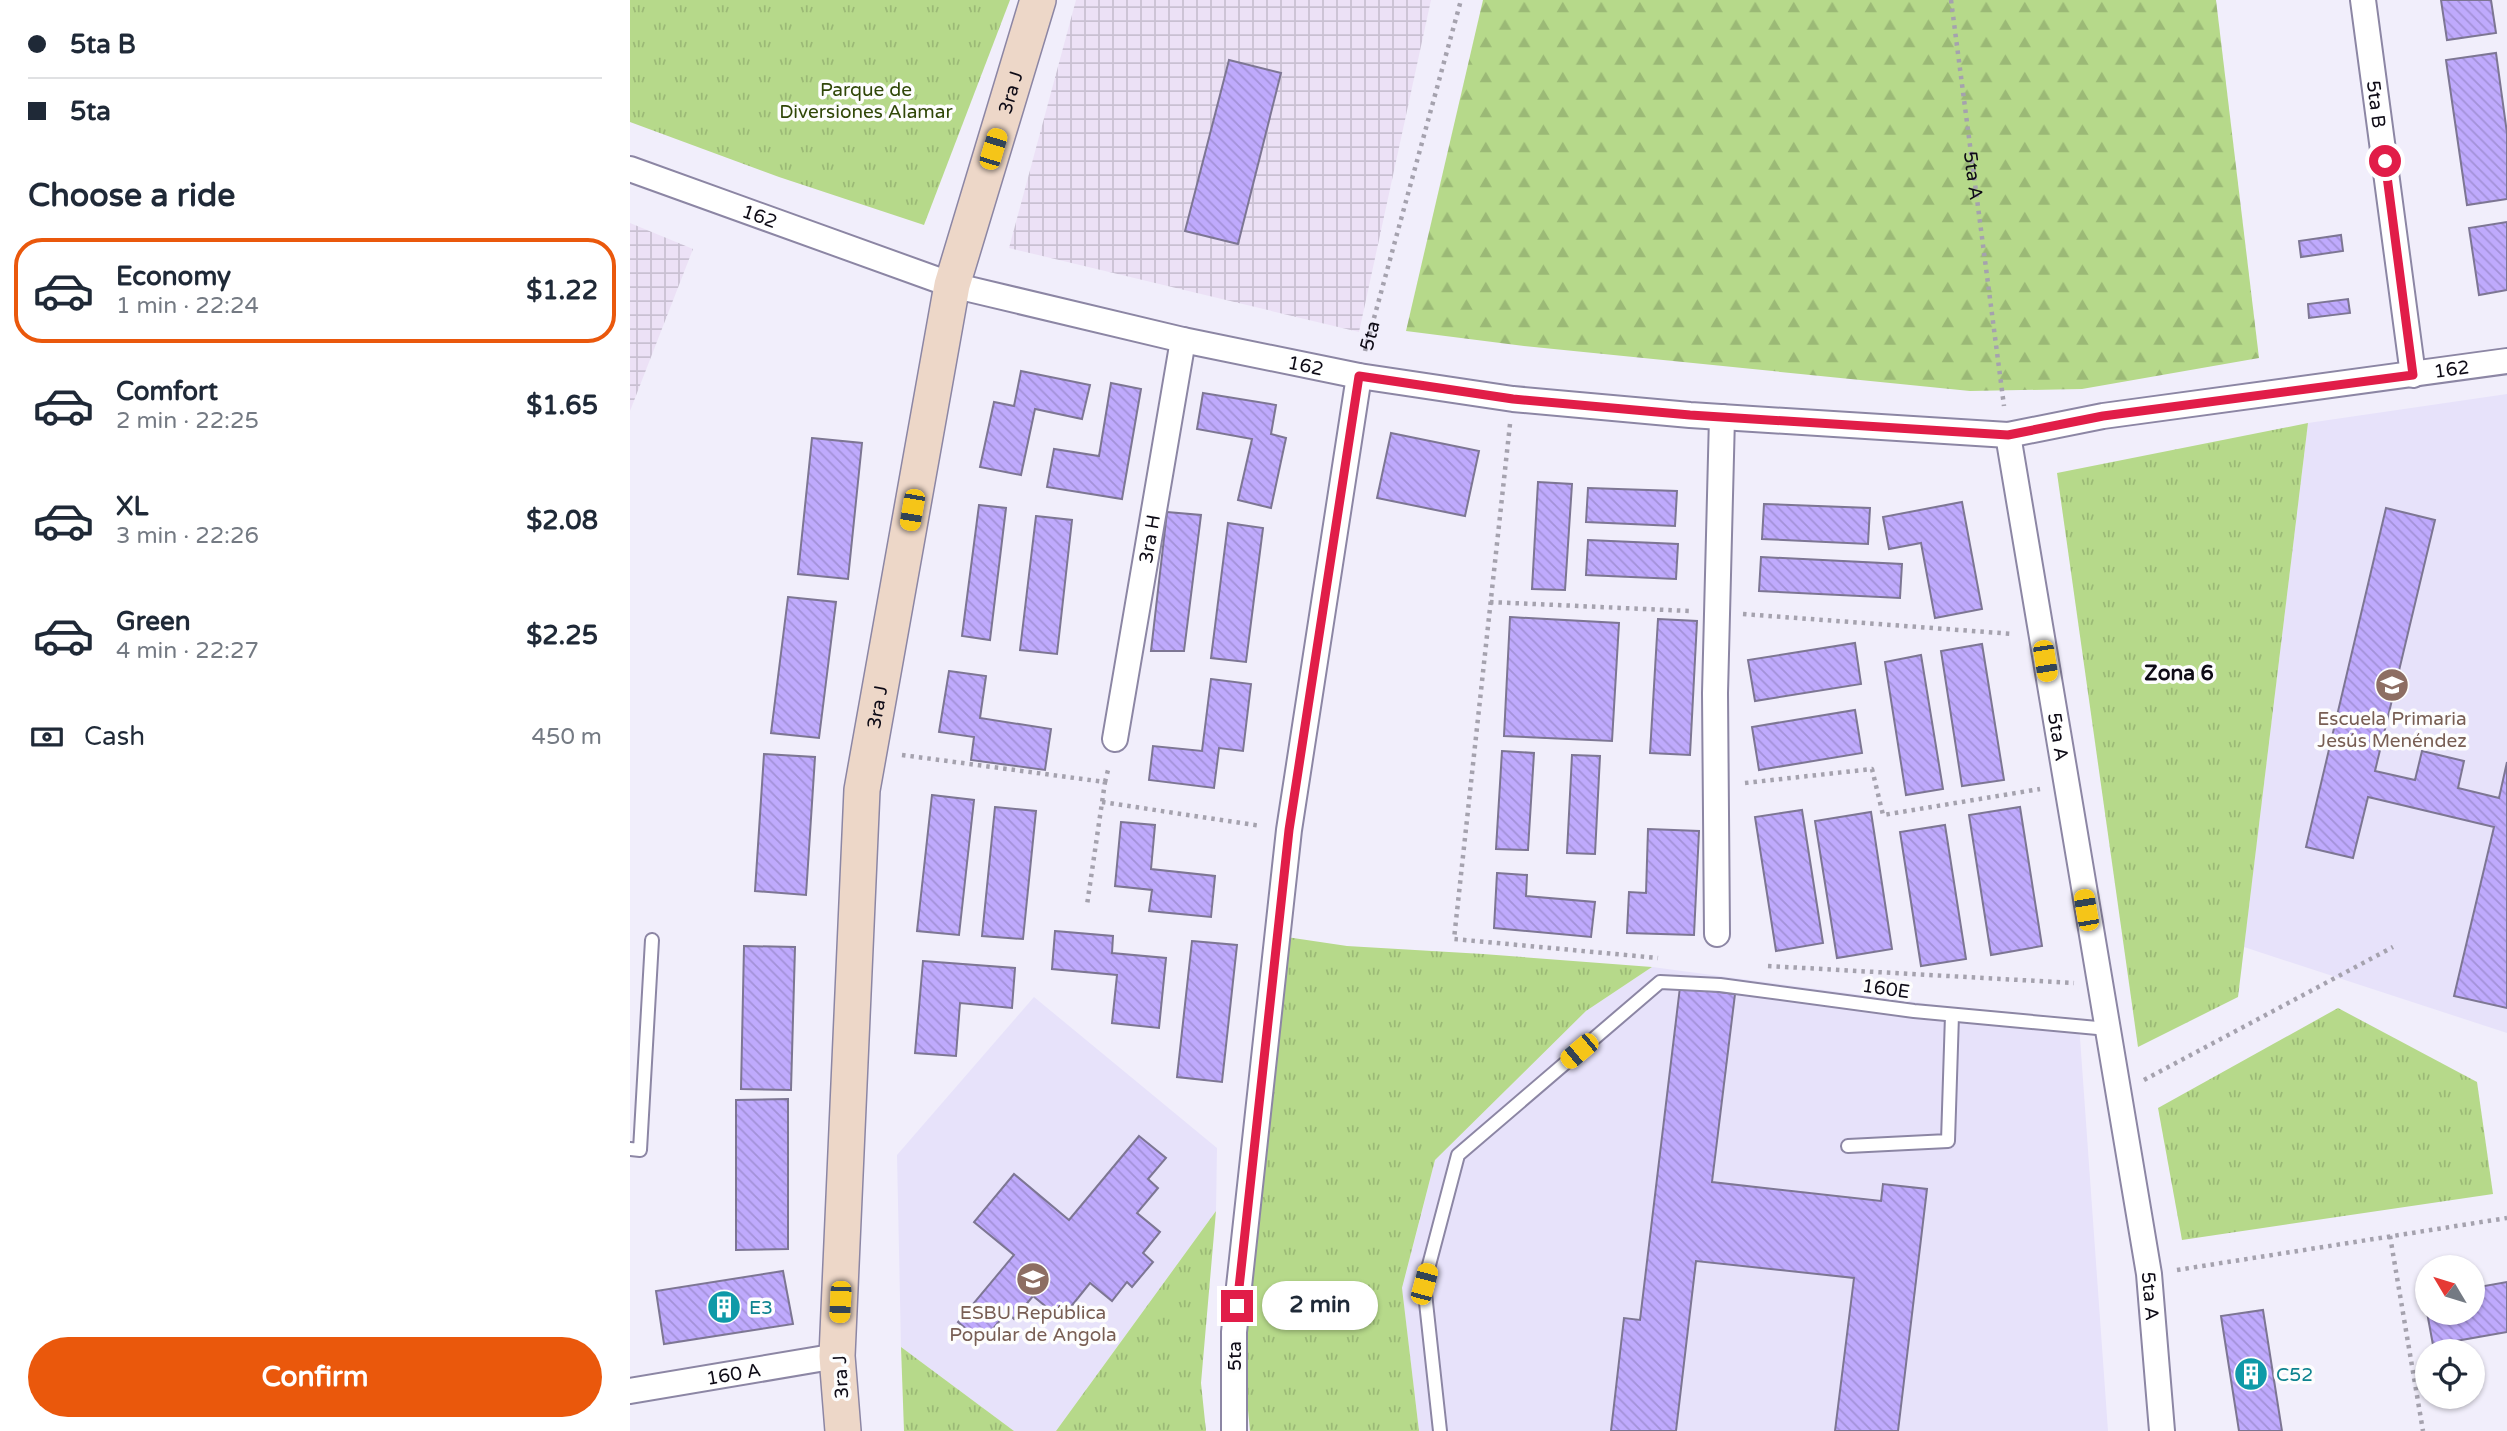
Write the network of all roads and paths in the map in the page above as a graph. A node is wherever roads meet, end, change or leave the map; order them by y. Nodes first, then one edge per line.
1 (1038, 0) edge
2 (1461, 0) edge
3 (1951, 0) edge
4 (2363, 0) edge
5 (630, 169) edge
6 (952, 285) junction
7 (1184, 340) junction
8 (2507, 361) edge
9 (2413, 375) junction
10 (1359, 376) junction
11 (1513, 399) junction
12 (1722, 416) junction
13 (2008, 435) junction
14 (1490, 601) junction
15 (1717, 612) junction
16 (2041, 636) junction
17 (1115, 738) dead end
18 (869, 751) junction
19 (2066, 785) junction
20 (1716, 787) junction
21 (1102, 802) junction
22 (1289, 830) junction
23 (1087, 905) dead end
24 (1717, 934) dead end
25 (652, 940) dead end
26 (2393, 947) dead end
27 (1663, 958) dead end
28 (1759, 966) dead end
29 (2099, 985) junction
30 (1952, 1015) junction
31 (2108, 1029) junction
32 (2119, 1094) junction
33 (1848, 1146) dead end
34 (630, 1149) edge
35 (2507, 1218) edge
36 (2390, 1236) junction
37 (2149, 1274) junction
38 (837, 1356) junction
39 (630, 1391) edge
40 (843, 1431) edge
41 (1234, 1431) edge
42 (1440, 1431) edge
43 (2162, 1431) edge
44 (2423, 1431) edge

1 - 6 street, 3ra J
2 - 10 path, 5ta
3 - 13 path, 5ta A
4 - 9 street, 5ta B
5 - 6 street, 162
6 - 7 street, 162
6 - 18 street, 3ra J
7 - 10 street, 162
7 - 17 street, 3ra H
8 - 9 street, 162
9 - 13 street, 162
10 - 11 street, 162
10 - 22 street, 5ta
11 - 12 street, 162
11 - 14 path
12 - 13 street, 162
12 - 15 street
13 - 16 street, 5ta A
14 - 15 path
14 - 27 path
15 - 16 path
15 - 20 street
16 - 19 street, 5ta A
18 - 21 path
18 - 38 street, 3ra J
19 - 20 path
19 - 29 street, 5ta A
20 - 24 street
21 - 22 path
21 - 23 path
22 - 41 street, 5ta
25 - 34 lane
26 - 32 path
28 - 29 path
29 - 31 street, 5ta A
30 - 31 lane, 160E
30 - 33 lane
30 - 42 lane, 160E
31 - 32 street, 5ta A
32 - 37 street, 5ta A
35 - 36 path
36 - 37 path
36 - 44 path
37 - 43 street, 5ta A
38 - 39 street, 160 A
38 - 40 street, 3ra J

